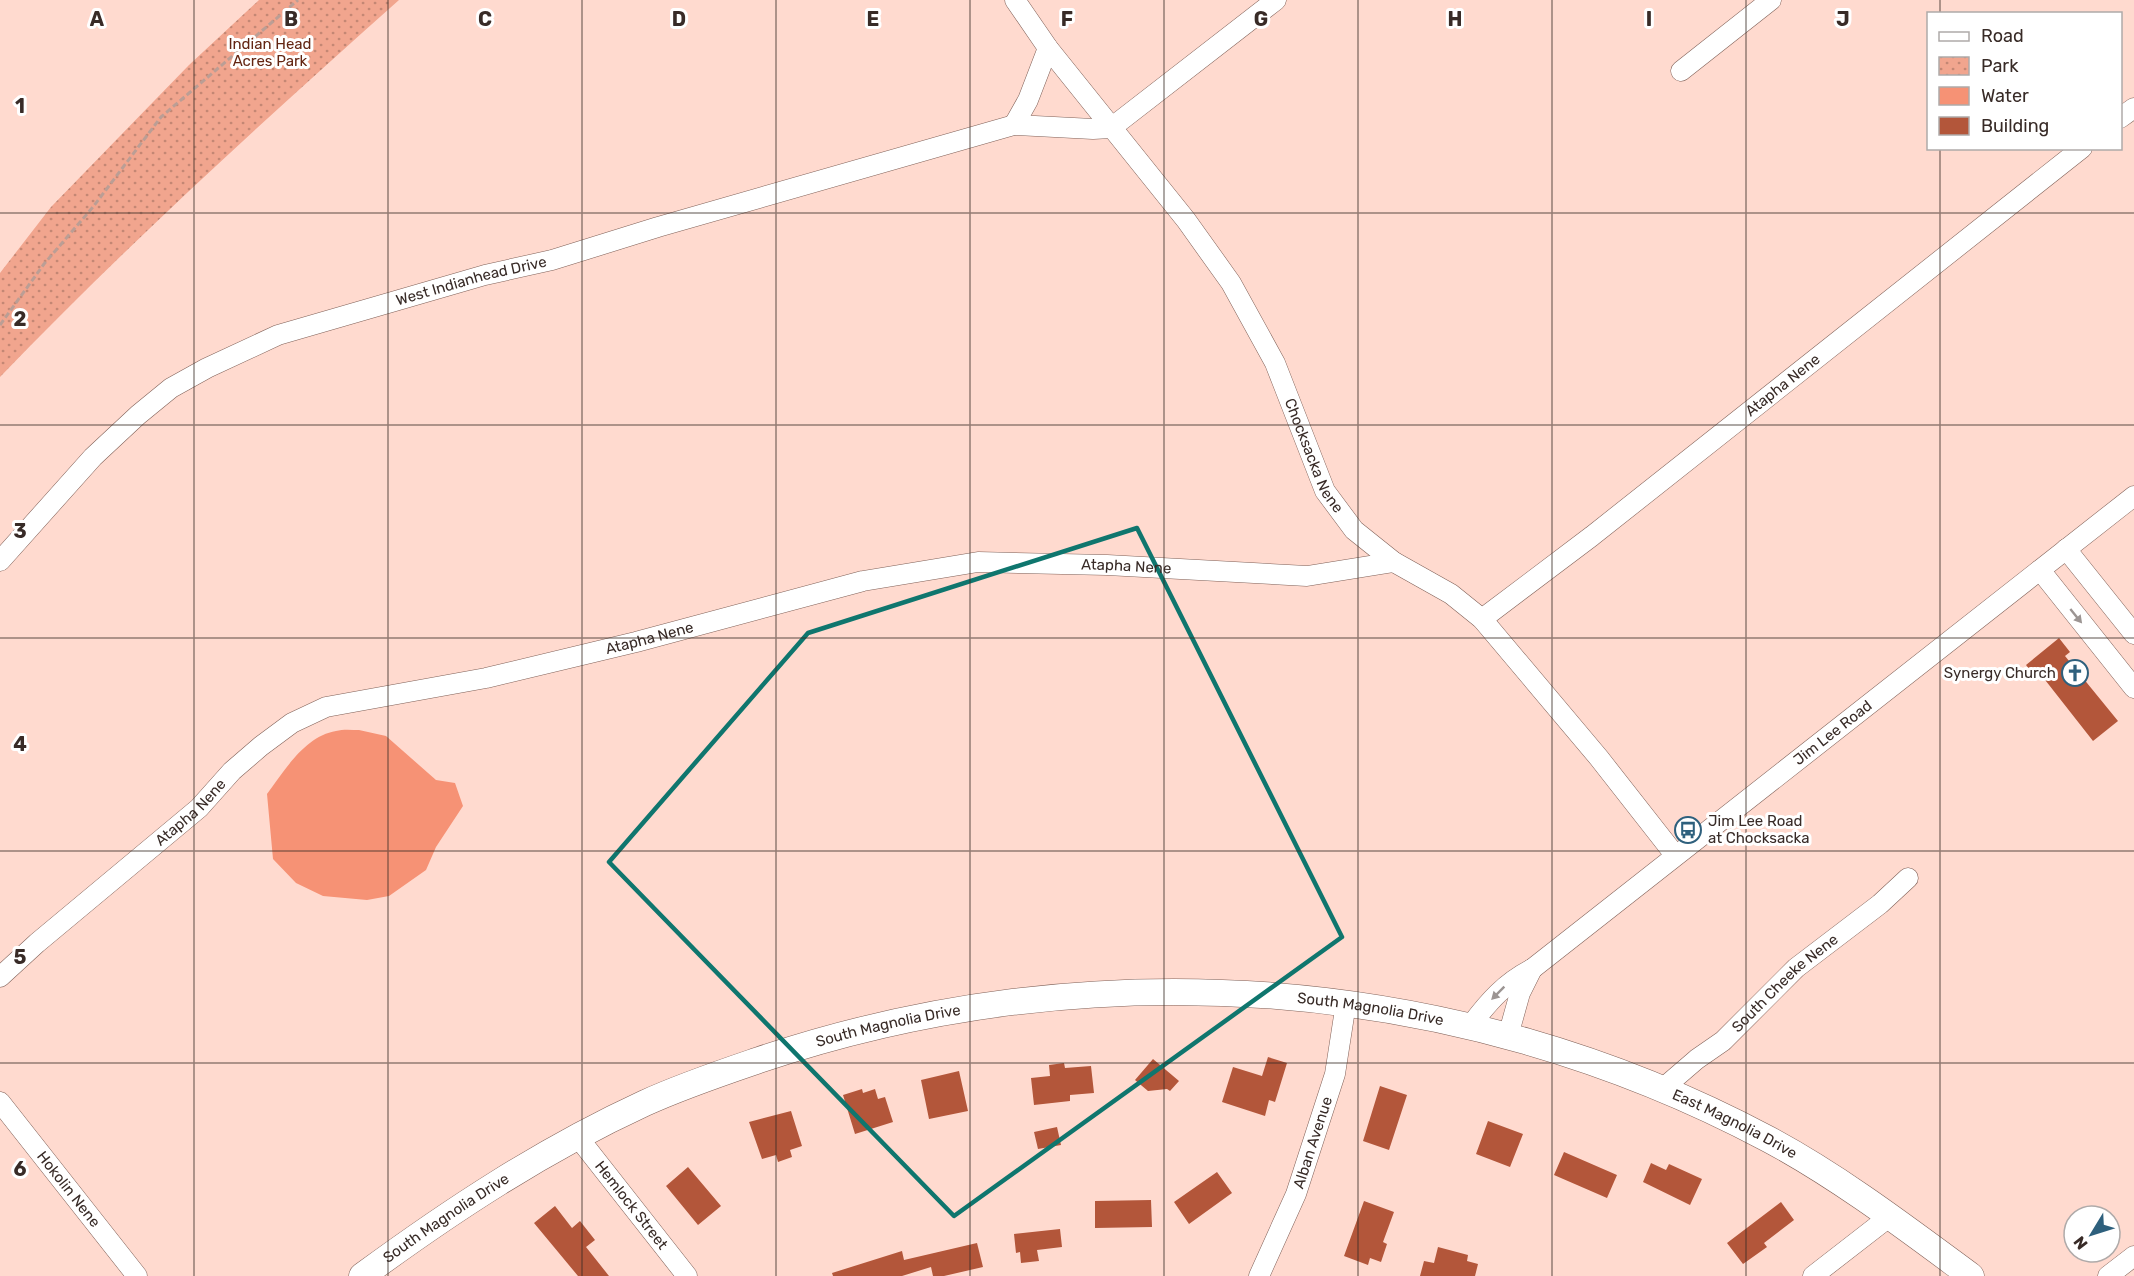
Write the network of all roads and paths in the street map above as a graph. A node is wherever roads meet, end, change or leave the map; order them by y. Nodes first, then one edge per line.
1 (297, 0) edge
2 (1015, 0) edge
3 (1276, 0) edge
4 (1770, 0) edge
5 (1048, 48) junction
6 (1681, 71) dead end
7 (2134, 108) edge
8 (2122, 117) edge
9 (1014, 125) junction
10 (1111, 128) junction
11 (2079, 150) edge
12 (0, 325) edge
13 (2134, 496) edge
14 (2066, 549) junction
15 (0, 561) edge
16 (1394, 562) junction
17 (2040, 570) junction
18 (1482, 619) junction
19 (2134, 634) edge
20 (2134, 688) edge
21 (1675, 855) junction
22 (1908, 878) dead end
23 (1532, 969) junction
24 (0, 977) edge
25 (1346, 1004) junction
26 (1471, 1025) junction
27 (1508, 1036) junction
28 (1661, 1090) junction
29 (0, 1102) edge
30 (577, 1136) junction
31 (1889, 1217) junction
32 (2134, 1256) edge
33 (137, 1276) edge
34 (362, 1276) edge
35 (687, 1276) edge
36 (1259, 1276) edge
37 (1813, 1276) edge
38 (1971, 1276) edge
39 (2108, 1276) edge

1 - 12 path
2 - 5 street, Chocksacka Nene
3 - 10 street
4 - 6 street
5 - 9 street
5 - 10 street, Chocksacka Nene
7 - 8 street
9 - 10 street, West Indianhead Drive
9 - 15 street, West Indianhead Drive
10 - 16 street, Chocksacka Nene
11 - 18 street, Atapha Nene
13 - 14 street, Jim Lee Road
14 - 17 street, Jim Lee Road
14 - 19 street
16 - 18 street, Chocksacka Nene
16 - 24 street, Atapha Nene
17 -> 20 street
17 - 21 street, Jim Lee Road
18 - 21 street, Chocksacka Nene
21 - 23 street, Jim Lee Road
22 - 28 street, South Cheeke Nene
23 -> 26 street, Jim Lee Road
23 - 27 street, Jim Lee Road
25 - 26 main road, South Magnolia Drive
25 - 30 main road, South Magnolia Drive
25 - 36 street, Alban Avenue
26 - 27 main road, East Magnolia Drive
27 - 28 main road, East Magnolia Drive
28 - 31 main road, East Magnolia Drive
29 - 33 street, Hokolin Nene
30 - 34 main road, South Magnolia Drive
30 - 35 street, Hemlock Street
31 - 37 street
31 - 38 main road, East Magnolia Drive
32 - 39 street

